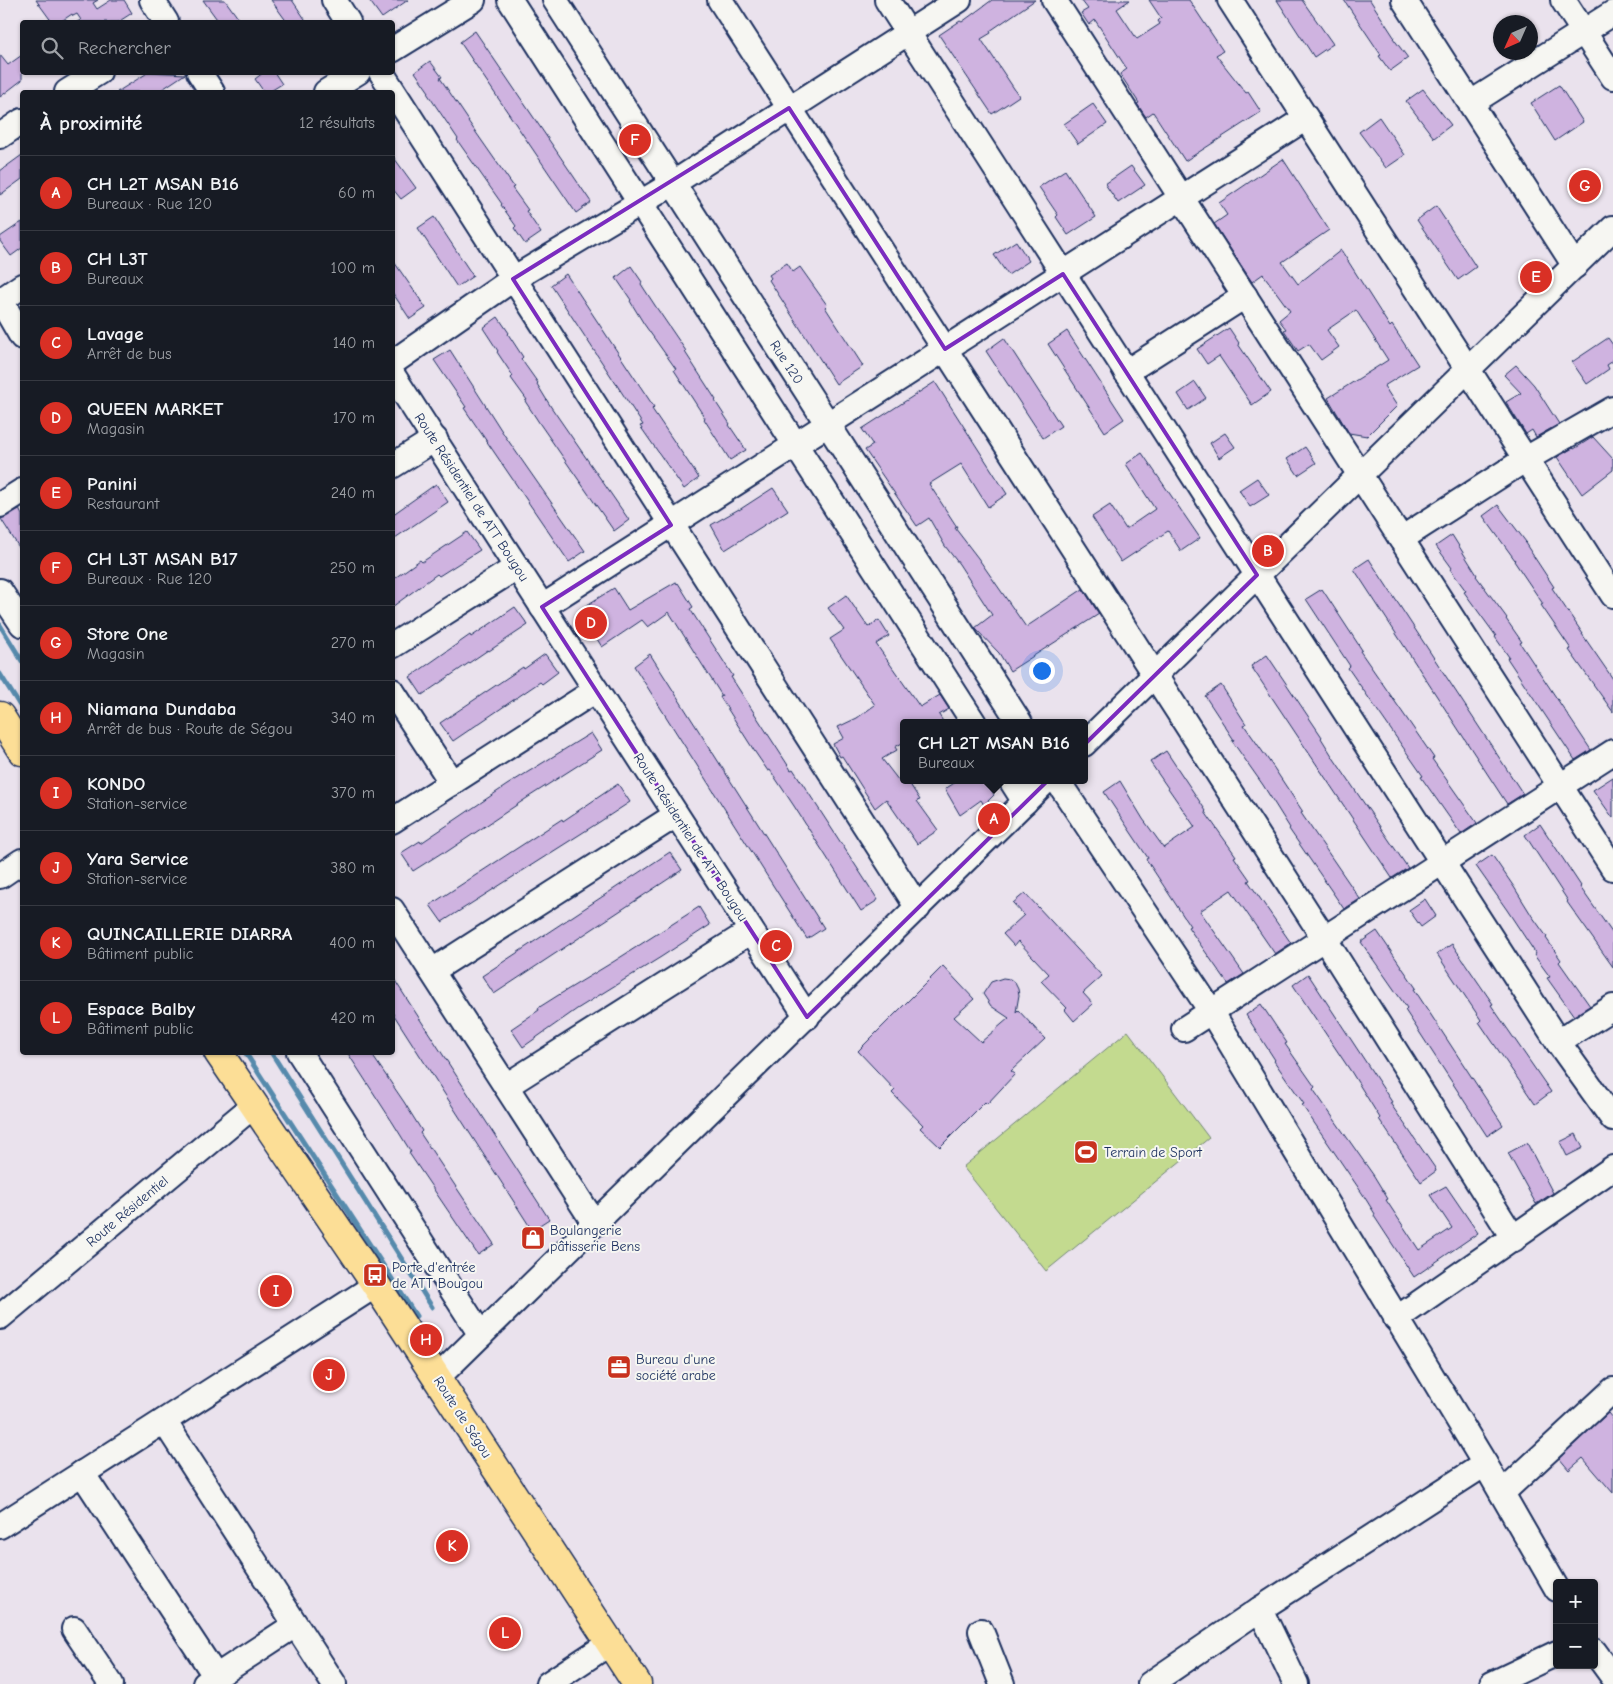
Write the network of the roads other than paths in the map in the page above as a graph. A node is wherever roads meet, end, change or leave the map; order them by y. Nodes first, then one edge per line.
1 (152, 0) edge
2 (334, 0) edge
3 (473, 0) edge
4 (510, 0) edge
5 (555, 0) edge
6 (720, 0) edge
7 (886, 0) edge
8 (959, 0) edge
9 (1054, 0) edge
10 (1404, 0) edge
11 (1563, 0) edge
12 (1235, 2) edge
13 (1613, 13) edge
14 (165, 20) edge
15 (347, 20) edge
16 (1584, 32) junction
17 (908, 33) junction
18 (395, 48) edge
19 (94, 75) edge
20 (201, 75) edge
21 (353, 75) edge
22 (383, 75) edge
23 (1613, 77) edge
24 (71, 90) edge
25 (211, 90) edge
26 (329, 90) edge
27 (392, 90) edge
28 (395, 94) edge
29 (1471, 103) junction
30 (790, 108) junction
31 (1306, 118) junction
32 (20, 122) edge
33 (0, 136) edge
34 (672, 184) junction
35 (1181, 198) junction
36 (640, 203) junction
37 (1613, 228) edge
38 (1576, 266) junction
39 (1062, 274) junction
40 (513, 280) junction
41 (20, 287) edge
42 (1245, 296) junction
43 (0, 300) edge
44 (20, 333) edge
45 (944, 349) junction
46 (395, 360) edge
47 (1469, 370) junction
48 (1126, 372) junction
49 (395, 379) edge
50 (1613, 409) edge
51 (827, 425) junction
52 (434, 439) junction
53 (796, 446) junction
54 (1526, 459) junction
55 (395, 464) edge
56 (1361, 476) junction
57 (20, 492) edge
58 (0, 505) edge
59 (671, 525) junction
60 (1401, 539) junction
61 (517, 567) junction
62 (1257, 576) junction
63 (0, 591) edge
64 (1613, 595) edge
65 (542, 607) junction
66 (20, 621) edge
67 (395, 644) edge
68 (1155, 675) junction
69 (596, 690) junction
70 (395, 696) edge
71 (0, 716) edge
72 (971, 719) edge
73 (1017, 719) edge
74 (1088, 740) edge
75 (20, 748) edge
76 (1613, 752) edge
77 (452, 783) junction
78 (1014, 784) edge
79 (1043, 784) edge
80 (1060, 784) edge
81 (1560, 786) junction
82 (1025, 802) junction
83 (676, 815) junction
84 (395, 819) edge
85 (20, 862) edge
86 (1442, 863) junction
87 (1613, 868) edge
88 (0, 876) edge
89 (918, 908) junction
90 (395, 915) edge
91 (751, 931) junction
92 (1324, 938) junction
93 (432, 971) junction
94 (1613, 1007) edge
95 (1211, 1012) junction
96 (807, 1017) junction
97 (1184, 1029) dead end
98 (1558, 1042) junction
99 (220, 1055) edge
100 (301, 1055) edge
101 (506, 1086) junction
102 (253, 1106) junction
103 (1613, 1120) edge
104 (1613, 1168) edge
105 (595, 1224) junction
106 (1514, 1239) junction
107 (376, 1285) junction
108 (0, 1317) edge
109 (1396, 1319) junction
110 (481, 1335) junction
111 (437, 1378) junction
112 (1613, 1390) edge
113 (164, 1420) junction
114 (1485, 1464) junction
115 (82, 1473) junction
116 (1502, 1493) junction
117 (0, 1526) edge
118 (1553, 1582) edge
119 (1260, 1609) junction
120 (296, 1625) junction
121 (74, 1629) dead end
122 (981, 1631) dead end
123 (610, 1643) junction
124 (1553, 1655) edge
125 (1598, 1656) edge
126 (1613, 1677) edge
127 (211, 1680) edge
128 (111, 1684) edge
129 (334, 1684) edge
130 (548, 1684) edge
131 (638, 1684) edge
132 (1002, 1684) edge
133 (1150, 1684) edge
134 (1296, 1684) edge
135 (1492, 1684) edge

1 - 14 street
2 - 15 street
3 - 18 street
4 - 36 street
5 - 34 street, Rue 120
6 - 30 street
7 - 17 street
8 - 17 street
9 - 35 street
10 - 29 street
11 - 16 street
12 - 31 street
13 - 16 street
16 - 23 street
16 - 29 street
17 - 30 street
17 - 39 street
19 - 24 street
20 - 25 street
21 - 26 street
22 - 27 street
28 - 40 street
29 - 38 street
30 - 34 street
30 - 45 street
31 - 35 street
31 - 47 street
32 - 33 street
34 - 36 street
34 - 51 street, Rue 120
35 - 39 street
35 - 42 street
36 - 40 street
36 - 53 street
37 - 38 street
38 - 47 street
39 - 45 street
39 - 48 street
40 - 46 street
40 - 59 street
41 - 43 street
42 - 48 street
42 - 56 street
43 - 44 street
45 - 51 street
45 - 68 street
47 - 54 street
47 - 56 street
48 - 62 street
49 - 52 street, Route Résidentiel de ATT Bougou
50 - 54 street
51 - 53 street
51 - 73 street, Rue 120
52 - 55 street
52 - 61 street, Route Résidentiel de ATT Bougou
53 - 59 street
53 - 72 street
54 - 60 street
54 - 64 street
56 - 60 street
56 - 62 street
57 - 58 street
59 - 65 street
59 - 89 street
60 - 81 street
61 - 65 street, Route Résidentiel de ATT Bougou
61 - 67 street
62 - 68 street
62 - 86 street
63 - 66 street
65 - 69 street, Route Résidentiel de ATT Bougou
68 - 74 street
68 - 92 street
69 - 77 street
69 - 83 street, Route Résidentiel de ATT Bougou
70 - 77 street
71 - 75 highway
76 - 81 street
77 - 84 street
78 - 82 street
79 - 82 street
80 - 95 street
81 - 86 street
81 - 87 street
82 - 89 street
83 - 91 street, Route Résidentiel de ATT Bougou
83 - 93 street
85 - 88 street
86 - 92 street
86 - 98 street
89 - 96 street
90 - 93 street
91 - 96 street, Route Résidentiel de ATT Bougou
91 - 101 street
92 - 95 street
92 - 106 street
93 - 101 street
94 - 98 street
95 - 97 street
95 - 109 street
96 - 105 street
98 - 103 street
99 - 102 highway, Route de Ségou
100 - 110 street
101 - 105 street
102 - 107 highway, Route de Ségou
102 - 108 street, Route Résidentiel
104 - 106 street
105 - 110 street
106 - 109 street
107 - 111 highway, Route de Ségou
107 - 113 street
109 - 114 street
110 - 111 street
111 - 123 highway, Route de Ségou
112 - 116 street
113 - 115 street
113 - 120 street
114 - 116 street
114 - 119 street
115 - 117 street
115 - 127 street
116 - 118 street
119 - 133 street
119 - 134 street
120 - 127 street
120 - 129 street
121 - 128 street
122 - 132 street
123 - 130 street
123 - 131 highway, Route de Ségou
124 - 135 street
125 - 126 street

